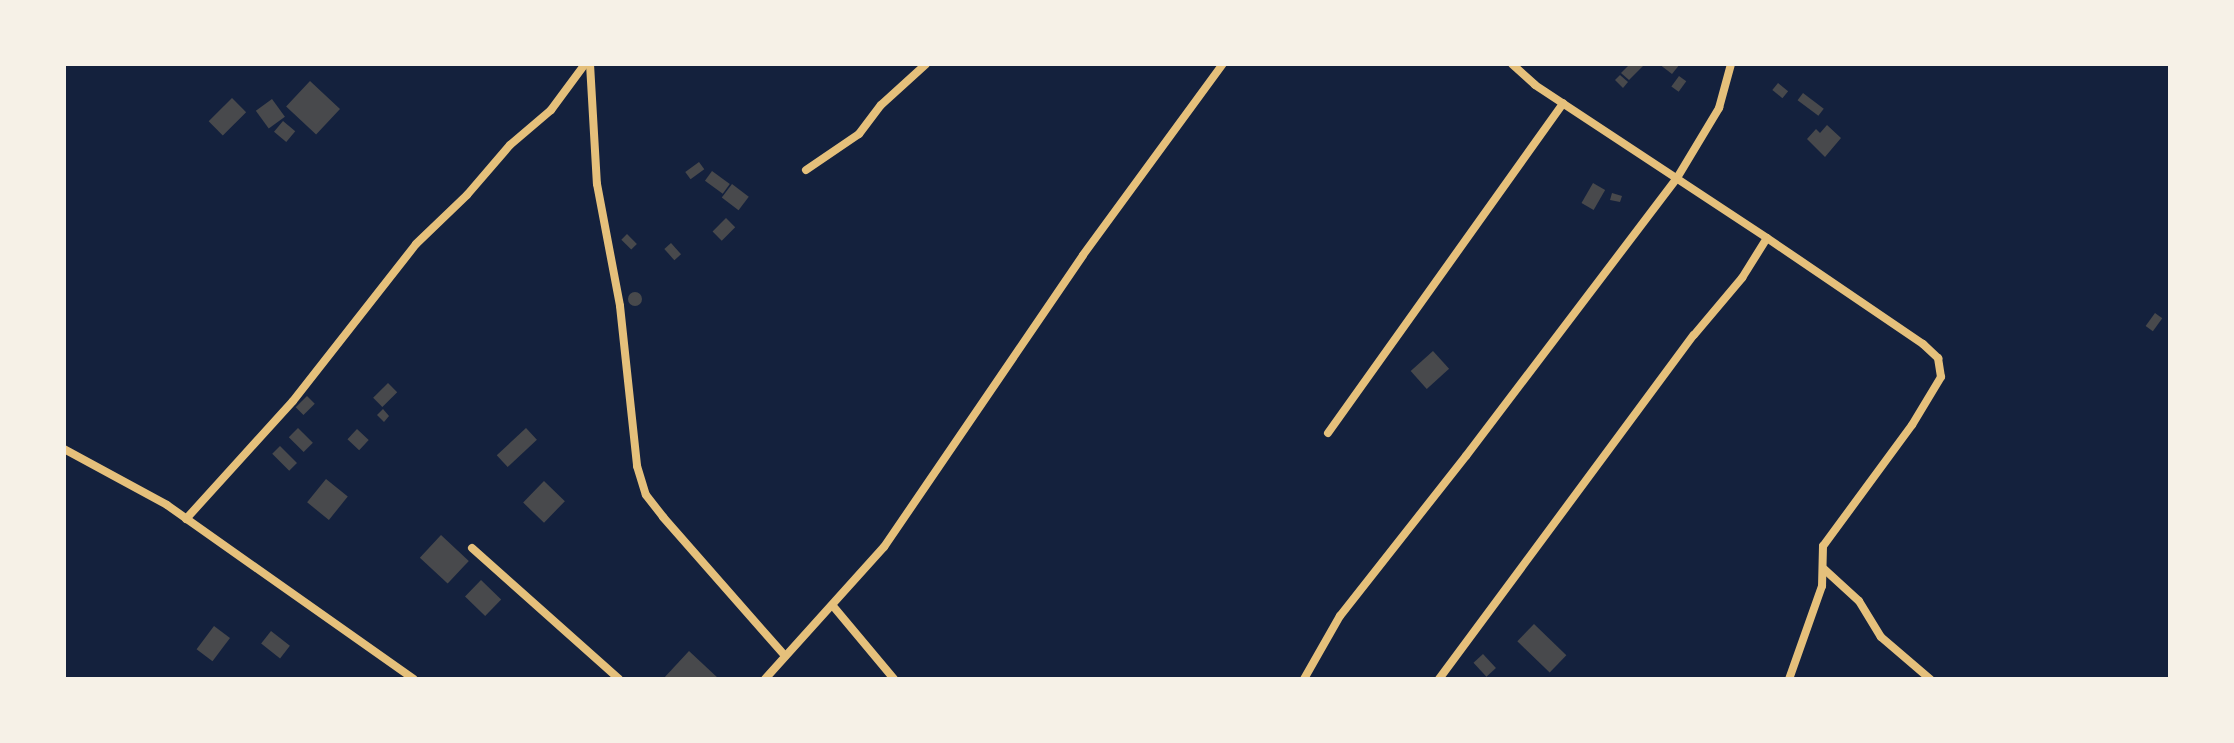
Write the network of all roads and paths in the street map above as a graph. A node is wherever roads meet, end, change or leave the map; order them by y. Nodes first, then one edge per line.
1 (588, 64) edge
2 (926, 64) edge
3 (1223, 64) edge
4 (1512, 64) edge
5 (1731, 64) edge
6 (1563, 103) junction
7 (806, 170) dead end
8 (1677, 178) junction
9 (1767, 238) junction
10 (1328, 433) dead end
11 (64, 449) edge
12 (186, 519) junction
13 (472, 548) dead end
14 (1824, 569) junction
15 (833, 606) junction
16 (785, 656) junction
17 (414, 679) edge
18 (619, 679) edge
19 (765, 679) edge
20 (894, 679) edge
21 (1304, 679) edge
22 (1439, 679) edge
23 (1789, 679) edge
24 (1930, 679) edge

1 - 12 street
1 - 16 street
2 - 7 street
3 - 15 street
4 - 6 street
5 - 8 street
6 - 8 street
6 - 10 street
8 - 9 street
8 - 21 street
9 - 14 street
9 - 22 street
11 - 12 street
12 - 17 street
13 - 18 street
14 - 23 street
14 - 24 street
15 - 16 street
15 - 20 street
16 - 19 street

